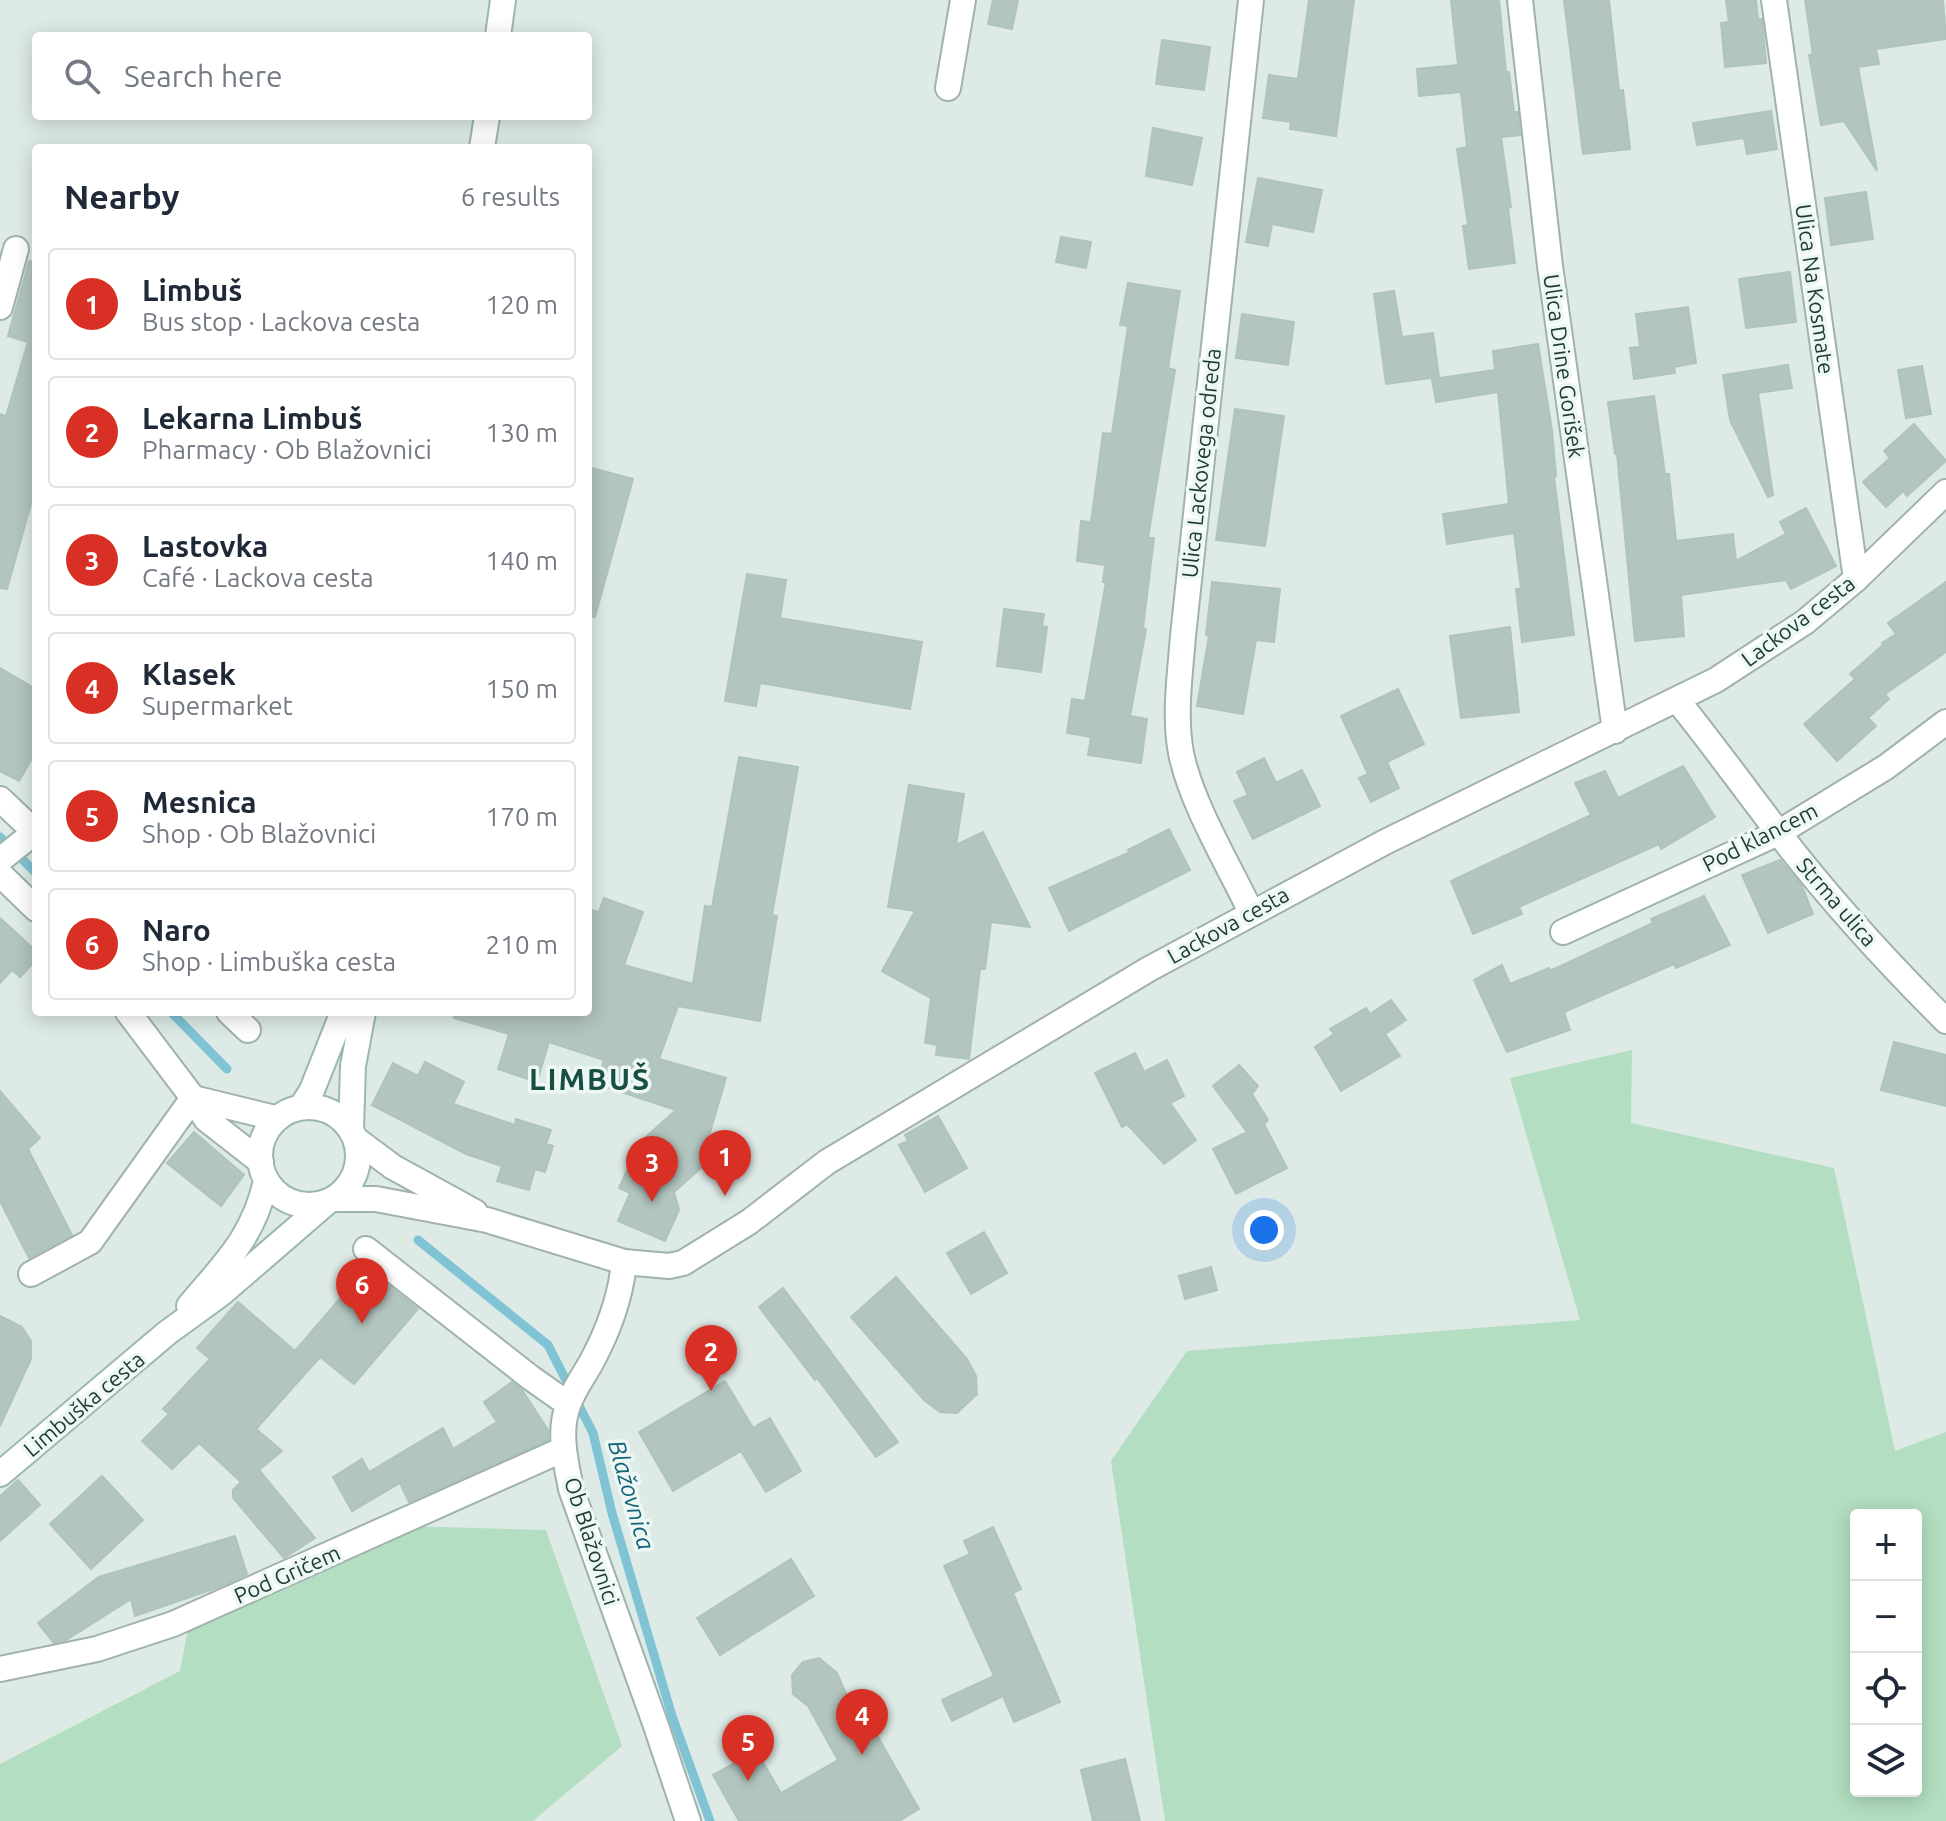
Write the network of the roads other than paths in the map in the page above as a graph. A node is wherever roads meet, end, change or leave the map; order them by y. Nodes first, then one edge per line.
1 (503, 0) edge
2 (963, 0) edge
3 (1251, 0) edge
4 (1520, 0) edge
5 (1774, 0) edge
6 (499, 32) edge
7 (948, 88) dead end
8 (486, 120) edge
9 (483, 144) edge
10 (17, 249) edge
11 (0, 307) edge
12 (1946, 492) edge
13 (1856, 579) junction
14 (1677, 700) junction
15 (1946, 722) edge
16 (1615, 731) junction
17 (0, 799) edge
18 (32, 833) edge
19 (1778, 833) junction
20 (32, 835) edge
21 (0, 864) edge
22 (32, 904) edge
23 (1251, 912) junction
24 (1563, 932) dead end
25 (131, 1016) edge
26 (233, 1016) edge
27 (341, 1016) edge
28 (362, 1016) edge
29 (1946, 1021) edge
30 (248, 1030) dead end
31 (193, 1098) junction
32 (302, 1106) junction
33 (275, 1118) junction
34 (354, 1134) junction
35 (264, 1172) junction
36 (330, 1201) junction
37 (487, 1220) junction
38 (366, 1249) dead end
39 (624, 1262) junction
40 (31, 1274) dead end
41 (167, 1333) junction
42 (566, 1413) junction
43 (564, 1449) junction
44 (0, 1474) edge
45 (0, 1669) edge
46 (688, 1821) edge

1 - 6 street
2 - 7 street
3 - 23 street, Ulica Lackovega odreda
4 - 16 street, Ulica Drine Gorišek
5 - 13 street, Ulica Na Kosmate
8 - 9 street
10 - 11 street
12 - 13 street, Lackova cesta
13 - 14 street, Lackova cesta
14 - 16 street, Lackova cesta
14 - 19 street, Strma ulica
15 - 19 street, Pod klancem
16 - 23 street, Lackova cesta
17 - 18 street
19 - 24 street, Pod klancem
19 - 29 street, Strma ulica
20 - 21 street
21 - 22 street
23 - 39 street, Lackova cesta
25 - 31 street
26 - 30 street
27 - 32 street
28 - 34 street
31 - 33 street
31 - 35 street
31 - 40 street
32 - 33 street
32 - 34 street
33 - 35 street
34 - 36 street
34 - 37 street
35 - 36 street
35 - 41 street
36 - 37 street
36 - 41 street
37 - 39 street, Lackova cesta
38 - 42 street
39 - 42 street, Ob Blažovnici
41 - 44 street, Limbuška cesta
42 - 43 street, Ob Blažovnici
43 - 45 street, Pod Gričem
43 - 46 street, Ob Blažovnici

